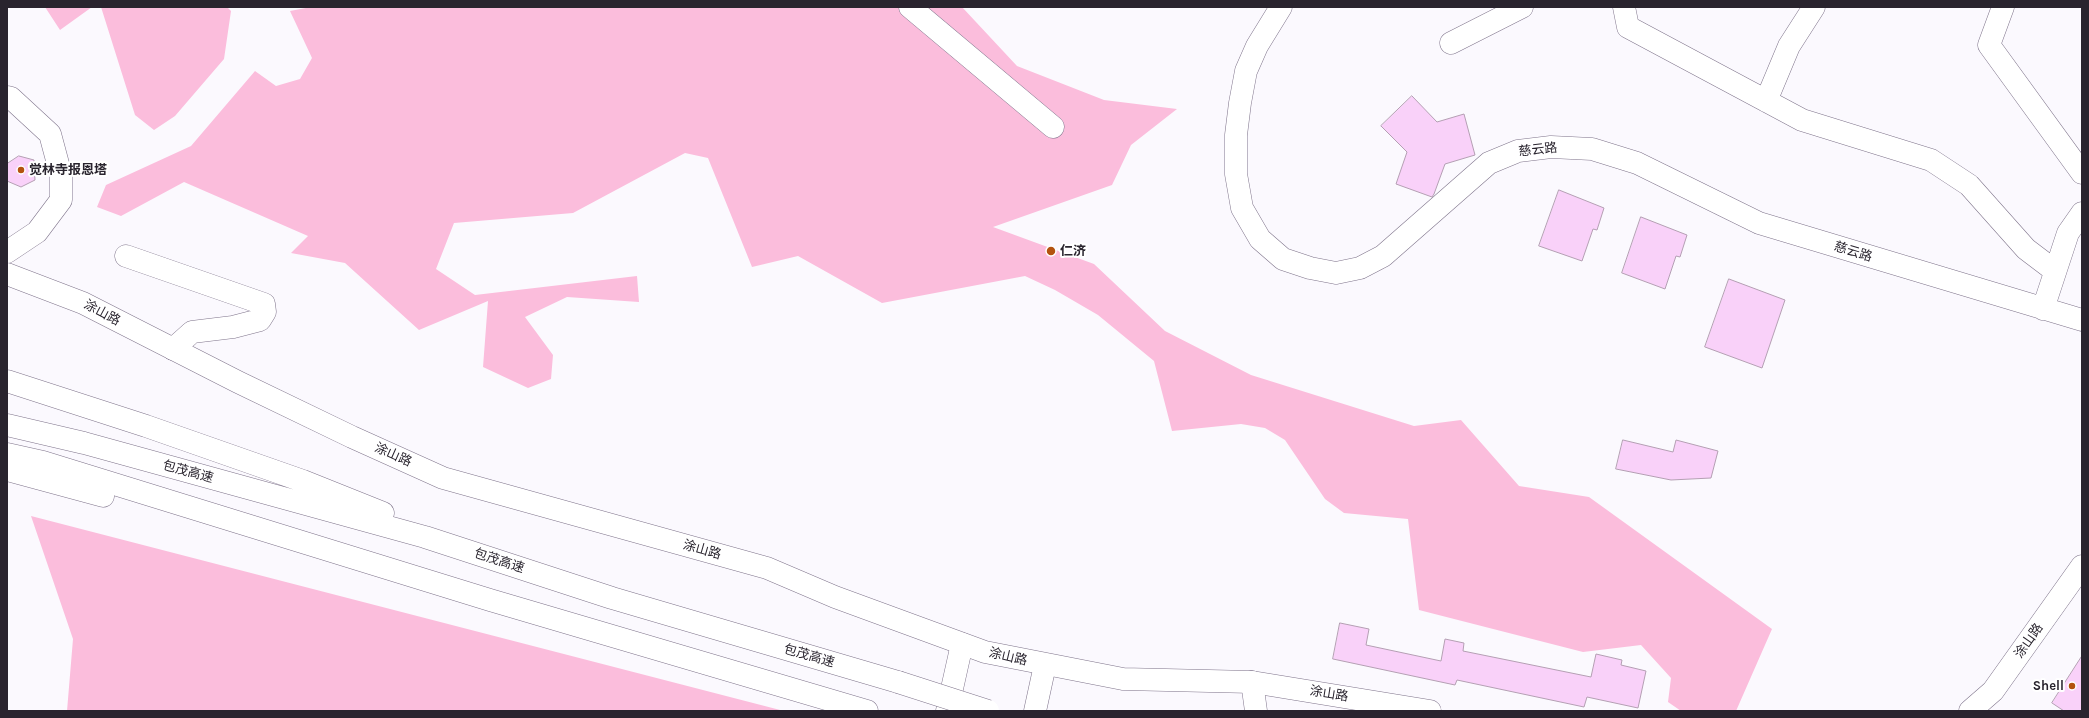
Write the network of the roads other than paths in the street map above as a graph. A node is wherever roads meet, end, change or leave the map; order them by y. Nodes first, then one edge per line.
1 (910, 7) edge
2 (1280, 7) edge
3 (1522, 7) edge
4 (1624, 7) edge
5 (1814, 7) edge
6 (2003, 7) edge
7 (1451, 43) dead end
8 (7, 97) edge
9 (1766, 101) junction
10 (1053, 127) dead end
11 (2082, 173) edge
12 (2082, 213) edge
13 (7, 252) edge
14 (126, 256) dead end
15 (2055, 271) junction
16 (7, 274) edge
17 (2042, 309) junction
18 (2082, 320) edge
19 (173, 349) junction
20 (7, 381) edge
21 (7, 425) edge
22 (7, 454) edge
23 (7, 470) edge
24 (2082, 566) edge
25 (548, 578) junction
26 (490, 600) junction
27 (962, 644) junction
28 (1044, 665) junction
29 (1252, 682) junction
30 (867, 711) edge
31 (947, 711) edge
32 (988, 711) edge
33 (1035, 711) edge
34 (1256, 711) edge
35 (1430, 711) edge
36 (1970, 711) edge

1 - 10 main road
2 - 17 main road, 慈云路
3 - 7 main road
4 - 9 main road
5 - 9 main road
6 - 11 main road
8 - 13 main road
9 - 15 main road
12 - 15 main road
14 - 19 main road
15 - 17 main road
16 - 19 main road, 涂山路
17 - 18 main road, 慈云路
19 - 27 main road, 涂山路
20 - 25 main road
21 - 25 main road, 包茂高速
22 - 26 main road
23 - 26 main road
24 - 36 main road, 涂山路
25 - 32 main road, 包茂高速, bridge
26 - 30 main road
27 - 28 main road, 涂山路
27 - 31 main road
28 - 29 main road, 涂山路
28 - 33 main road
29 - 34 main road
29 - 35 main road, 涂山路

